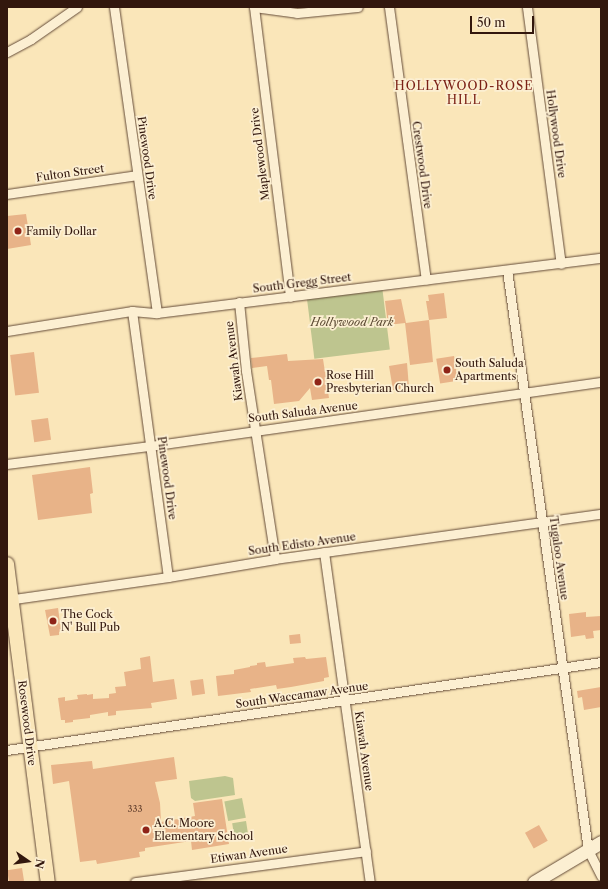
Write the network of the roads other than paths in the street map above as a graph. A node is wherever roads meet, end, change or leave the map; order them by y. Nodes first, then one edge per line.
1 (77, 7) edge
2 (114, 7) edge
3 (254, 7) edge
4 (358, 7) edge
5 (389, 7) edge
6 (527, 7) edge
7 (7, 52) edge
8 (137, 175) junction
9 (7, 194) edge
10 (601, 258) edge
11 (561, 264) junction
12 (507, 270) junction
13 (426, 279) junction
14 (290, 297) junction
15 (239, 302) junction
16 (132, 311) junction
17 (157, 313) junction
18 (7, 330) edge
19 (601, 382) edge
20 (524, 392) junction
21 (255, 430) junction
22 (150, 446) junction
23 (7, 464) edge
24 (601, 514) edge
25 (542, 523) junction
26 (324, 552) junction
27 (275, 559) junction
28 (7, 564) edge
29 (168, 577) junction
30 (9, 599) edge
31 (601, 662) edge
32 (563, 669) junction
33 (345, 701) junction
34 (30, 748) junction
35 (7, 750) edge
36 (601, 842) edge
37 (588, 850) junction
38 (366, 851) junction
39 (601, 876) edge
40 (48, 882) edge
41 (135, 882) edge
42 (370, 882) edge
43 (534, 882) edge

1 - 7 street
2 - 8 street, Pinewood Drive
3 - 4 street
3 - 14 street, Maplewood Drive
5 - 13 street, Crestwood Drive
6 - 11 street, Hollywood Drive
8 - 9 street, Fulton Street
8 - 17 street, Pinewood Drive
10 - 11 street, South Gregg Street
11 - 12 street, South Gregg Street
12 - 13 street, South Gregg Street
12 - 20 street, Tugaloo Avenue
13 - 14 street, South Gregg Street
14 - 15 street, South Gregg Street
15 - 17 street, South Gregg Street
15 - 21 street, Kiawah Avenue
16 - 17 street, South Gregg Street
16 - 18 street, South Gregg Street
16 - 22 street, Pinewood Drive
19 - 20 street, South Saluda Avenue
20 - 21 street, South Saluda Avenue
20 - 25 street, Tugaloo Avenue
21 - 22 street, South Saluda Avenue
21 - 27 street, Kiawah Avenue
22 - 23 street, South Saluda Avenue
22 - 29 street, Pinewood Drive
24 - 25 street, South Edisto Avenue
25 - 26 street, South Edisto Avenue
25 - 32 street, Tugaloo Avenue
26 - 27 street, South Edisto Avenue
26 - 33 street, Kiawah Avenue
27 - 29 street, South Edisto Avenue
28 - 30 main road, Rosewood Drive
29 - 30 street, South Edisto Avenue
30 - 34 main road, Rosewood Drive
31 - 32 street, South Waccamaw Avenue
32 - 33 street, South Waccamaw Avenue
32 - 37 street, Tugaloo Avenue
33 - 34 street, South Waccamaw Avenue
33 - 38 street, Kiawah Avenue
34 - 35 street, South Waccamaw Avenue
34 - 40 main road, Rosewood Drive
36 - 37 main road
37 - 39 street, Tugaloo Avenue
37 - 43 main road
38 - 41 street, Etiwan Avenue
38 - 42 street, Kiawah Avenue

